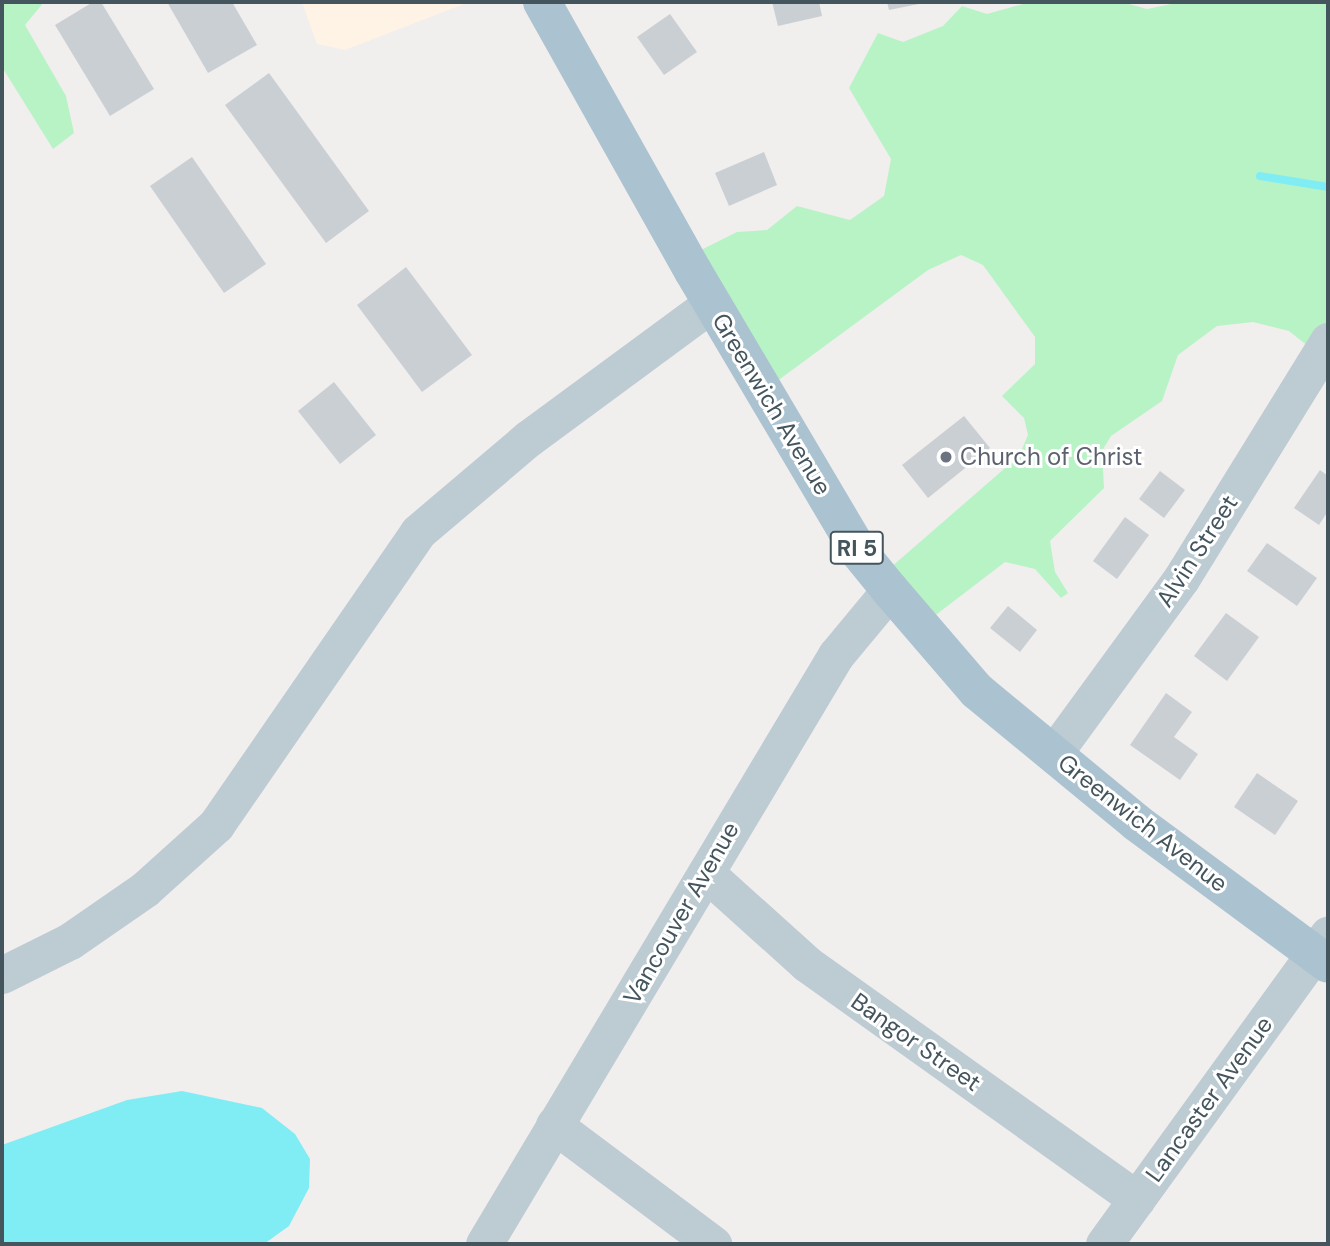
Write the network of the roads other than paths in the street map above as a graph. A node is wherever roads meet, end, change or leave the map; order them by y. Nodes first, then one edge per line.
1 (544, 2) edge
2 (712, 303) junction
3 (1328, 341) edge
4 (890, 590) junction
5 (1054, 753) junction
6 (706, 873) junction
7 (1324, 951) edge
8 (2, 975) edge
9 (554, 1125) junction
10 (1137, 1199) junction
11 (484, 1244) edge
12 (713, 1244) edge
13 (1104, 1244) edge

1 - 2 main road, Greenwich Avenue / RI 5
2 - 4 main road, Greenwich Avenue / RI 5
2 - 8 street
3 - 5 street, Alvin Street
4 - 5 main road, Greenwich Avenue / RI 5
4 - 6 street, Vancouver Avenue
5 - 7 main road, Greenwich Avenue / RI 5
6 - 9 street, Vancouver Avenue
6 - 10 street, Bangor Street
7 - 10 street, Lancaster Avenue
9 - 11 street, Vancouver Avenue
9 - 12 street
10 - 13 street, Lancaster Avenue

